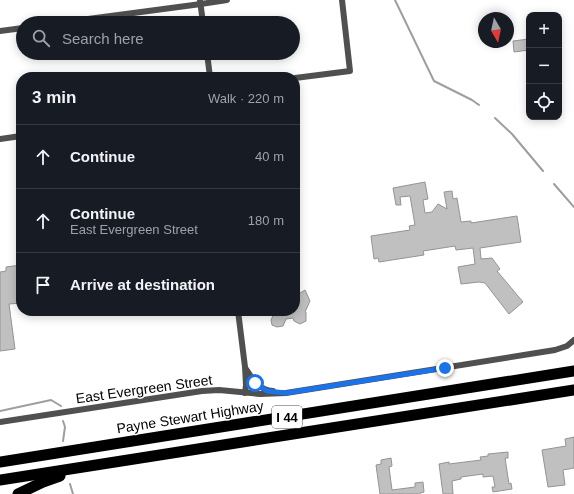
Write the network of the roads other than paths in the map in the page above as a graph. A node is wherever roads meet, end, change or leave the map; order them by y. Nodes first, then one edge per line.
1 (227, 0) edge
2 (342, 0) edge
3 (201, 2) edge
4 (106, 16) edge
5 (202, 16) edge
6 (16, 29) edge
7 (0, 30) edge
8 (208, 60) edge
9 (209, 72) edge
10 (300, 77) edge
11 (16, 137) edge
12 (0, 139) edge
13 (239, 316) edge
14 (574, 340) edge
15 (245, 367) junction
16 (574, 372) edge
17 (574, 390) edge
18 (245, 393) junction
19 (286, 393) junction
20 (0, 422) edge
21 (142, 458) junction
22 (0, 461) edge
23 (0, 480) edge
24 (18, 494) edge

1 - 3 street
2 - 10 street
3 - 4 street
3 - 5 street
6 - 7 street
8 - 9 street
11 - 12 street
13 - 15 street
14 - 19 street, East Evergreen Street
15 - 18 street
15 - 19 street
16 - 22 highway, Payne Stewart Highway / I 44
17 - 21 highway, I 44
18 - 19 street, East Evergreen Street
18 - 20 street, East Evergreen Street
21 - 23 highway, I 44
21 - 24 highway

